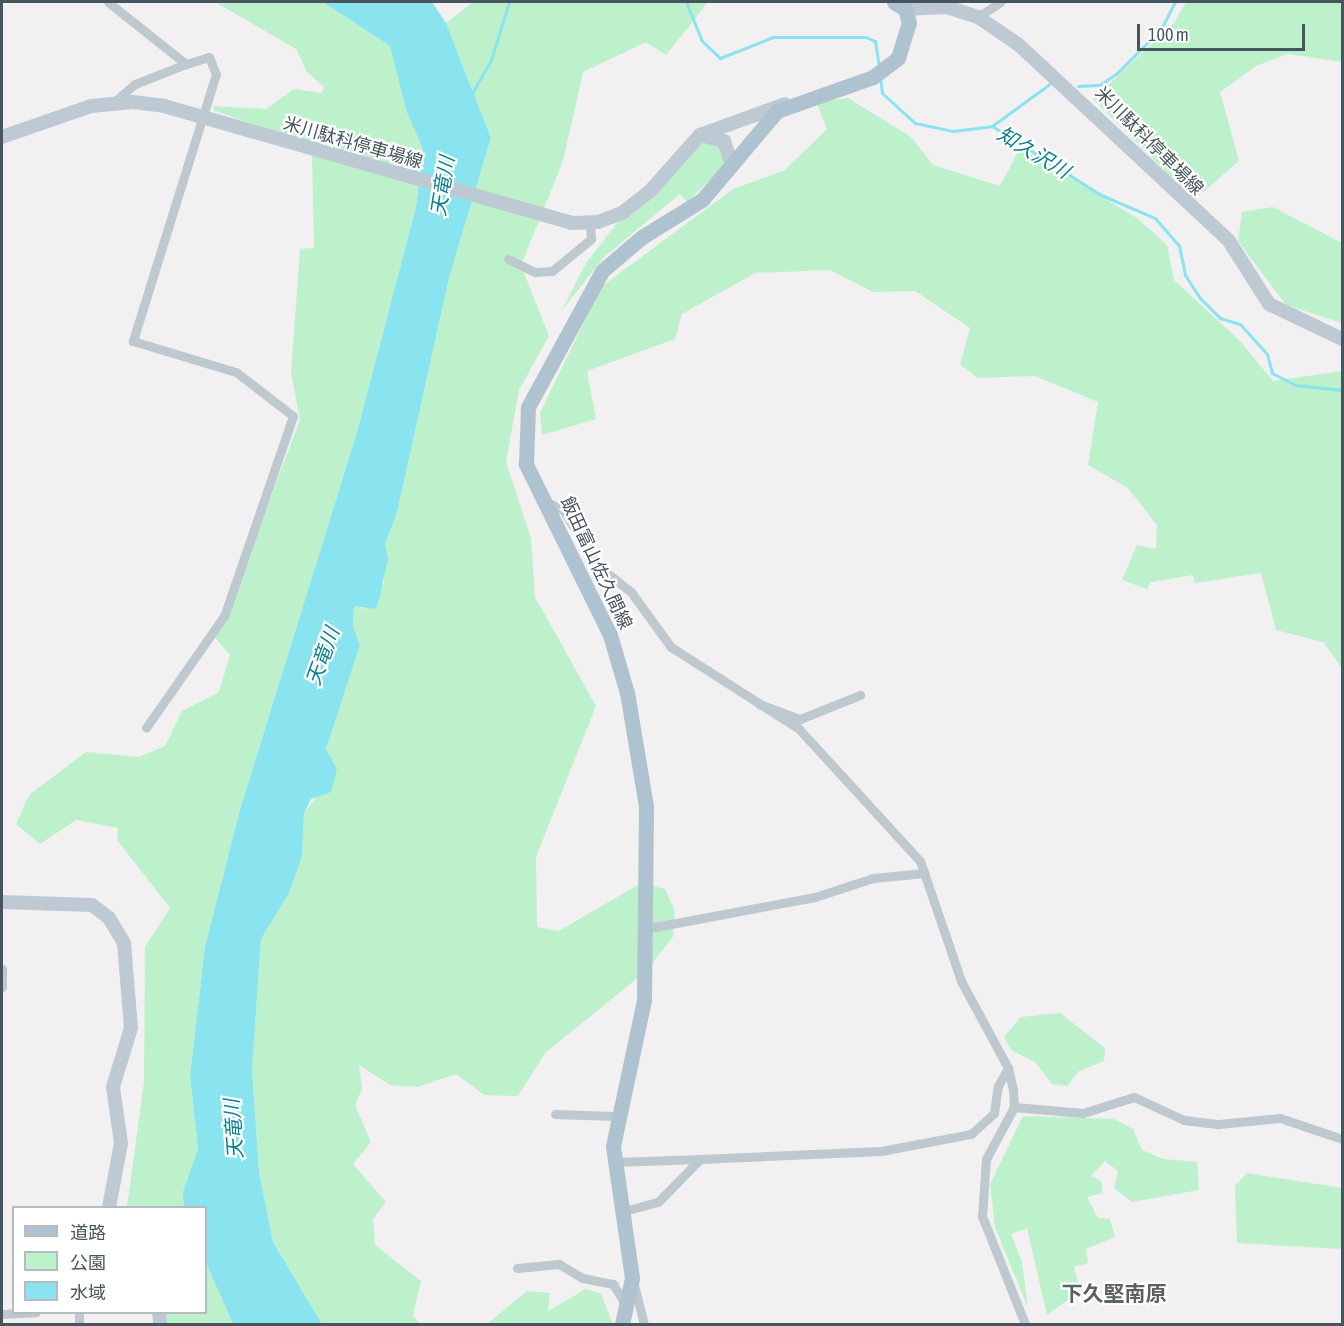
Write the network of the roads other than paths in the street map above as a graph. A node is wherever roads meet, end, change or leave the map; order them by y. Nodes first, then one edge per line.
1 (108, 2) edge
2 (1000, 2) edge
3 (900, 5) edge
4 (978, 17) junction
5 (186, 64) junction
6 (113, 103) junction
7 (790, 103) junction
8 (203, 118) junction
9 (700, 135) junction
10 (2, 136) edge
11 (732, 165) junction
12 (590, 223) junction
13 (508, 259) dead end
14 (1342, 339) edge
15 (545, 501) junction
16 (860, 695) dead end
17 (751, 703) junction
18 (146, 728) dead end
19 (925, 873) junction
20 (2, 902) edge
21 (644, 929) junction
22 (2, 969) edge
23 (2, 987) edge
24 (1008, 1068) junction
25 (1014, 1107) junction
26 (555, 1114) dead end
27 (615, 1116) junction
28 (1342, 1139) edge
29 (700, 1159) junction
30 (615, 1162) junction
31 (109, 1206) edge
32 (624, 1211) junction
33 (517, 1268) dead end
34 (632, 1278) junction
35 (627, 1309) junction
36 (622, 1324) edge
37 (644, 1324) edge
38 (1025, 1324) edge

1 - 5 street
2 - 4 street
3 - 4 main road, 米川駄科停車場線
3 - 7 main road, 飯田富山佐久間線
4 - 14 main road, 米川駄科停車場線
5 - 6 street
5 - 8 street
6 - 8 main road, 米川駄科停車場線
6 - 10 main road, 米川駄科停車場線
7 - 9 main road
7 - 11 main road, 飯田富山佐久間線
8 - 12 main road, 米川駄科停車場線
8 - 18 street
9 - 11 main road
9 - 12 main road
11 - 15 main road, 飯田富山佐久間線
12 - 13 street
15 - 17 street
15 - 21 main road, 飯田富山佐久間線
16 - 17 street
17 - 19 street
19 - 21 street
19 - 24 street
20 - 31 main road
21 - 27 main road, 飯田富山佐久間線
22 - 23 street
24 - 25 street
24 - 29 street
25 - 28 street
25 - 38 street
26 - 27 street
27 - 30 main road, 飯田富山佐久間線
29 - 30 street
29 - 32 street
30 - 32 main road, 飯田富山佐久間線
32 - 34 main road, 飯田富山佐久間線
33 - 35 street
34 - 35 main road, 飯田富山佐久間線
34 - 37 street
35 - 36 main road, 飯田富山佐久間線

